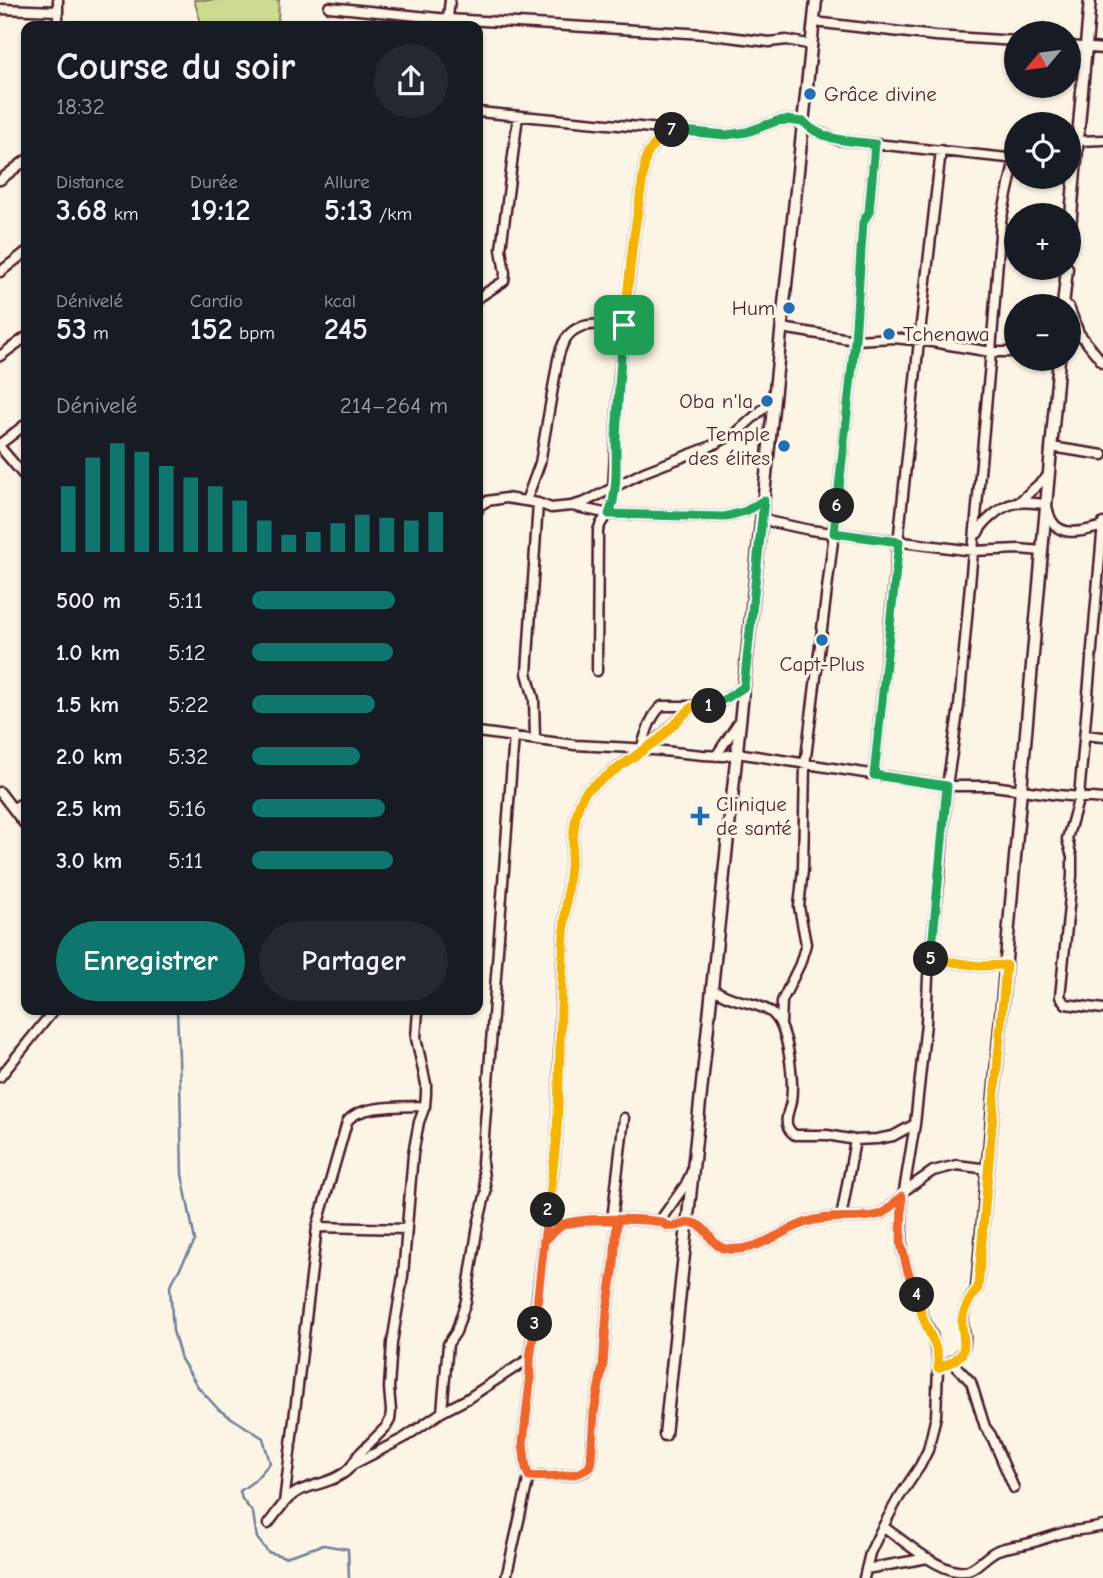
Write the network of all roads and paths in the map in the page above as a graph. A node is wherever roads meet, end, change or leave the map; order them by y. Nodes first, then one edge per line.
1 (58, 0) edge
2 (450, 0) edge
3 (817, 0) edge
4 (1090, 0) edge
5 (329, 8) dead end
6 (0, 9) edge
7 (58, 11) junction
8 (58, 21) edge
9 (440, 21) edge
10 (448, 21) edge
11 (814, 22) junction
12 (483, 24) edge
13 (1004, 40) edge
14 (812, 46) junction
15 (1082, 47) edge
16 (1086, 47) junction
17 (1103, 49) edge
18 (483, 112) edge
19 (1080, 112) edge
20 (518, 116) junction
21 (804, 122) junction
22 (666, 130) junction
23 (1103, 140) edge
24 (1081, 141) edge
25 (875, 144) junction
26 (927, 149) junction
27 (941, 150) junction
28 (1004, 158) edge
29 (21, 164) edge
30 (939, 167) junction
31 (0, 180) edge
32 (1009, 189) edge
33 (21, 256) edge
34 (0, 272) edge
35 (1066, 280) edge
36 (1064, 294) edge
37 (483, 295) edge
38 (624, 325) junction
39 (782, 328) junction
40 (1081, 336) edge
41 (855, 340) junction
42 (21, 341) edge
43 (919, 341) junction
44 (991, 352) junction
45 (1004, 352) edge
46 (0, 356) edge
47 (1103, 363) edge
48 (1058, 371) edge
49 (774, 399) junction
50 (21, 428) edge
51 (0, 446) edge
52 (1051, 447) junction
53 (1103, 455) edge
54 (21, 472) edge
55 (1049, 475) junction
56 (615, 486) junction
57 (764, 500) junction
58 (526, 501) junction
59 (1018, 502) junction
60 (538, 503) junction
61 (483, 504) edge
62 (1046, 504) junction
63 (571, 506) junction
64 (609, 514) junction
65 (762, 517) junction
66 (1103, 525) edge
67 (834, 533) junction
68 (899, 542) junction
69 (974, 547) junction
70 (1042, 551) junction
71 (1101, 566) edge
72 (597, 671) dead end
73 (744, 687) junction
74 (692, 707) junction
75 (740, 720) junction
76 (483, 733) edge
77 (1085, 735) junction
78 (514, 736) junction
79 (1103, 737) edge
80 (535, 739) junction
81 (642, 749) junction
82 (737, 753) junction
83 (716, 756) junction
84 (805, 765) junction
85 (874, 775) junction
86 (947, 786) junction
87 (1021, 789) junction
88 (0, 793) edge
89 (1079, 797) junction
90 (1103, 799) edge
91 (21, 804) edge
92 (13, 808) junction
93 (21, 819) edge
94 (930, 959) junction
95 (1006, 965) junction
96 (712, 989) junction
97 (1103, 1009) edge
98 (50, 1015) edge
99 (418, 1015) edge
100 (780, 1024) junction
101 (0, 1077) edge
102 (425, 1106) junction
103 (624, 1118) dead end
104 (915, 1124) junction
105 (855, 1140) junction
106 (988, 1169) junction
107 (693, 1170) junction
108 (903, 1193) junction
109 (841, 1218) junction
110 (614, 1220) junction
111 (659, 1222) junction
112 (687, 1222) junction
113 (317, 1227) junction
114 (406, 1230) junction
115 (544, 1241) junction
116 (978, 1288) joint
117 (530, 1358) junction
118 (952, 1362) junction
119 (938, 1368) junction
120 (442, 1412) junction
121 (665, 1435) dead end
122 (352, 1465) junction
123 (529, 1476) junction
124 (1014, 1488) dead end
125 (285, 1503) junction
126 (268, 1524) dead end
127 (1103, 1526) edge
128 (884, 1527) junction
129 (928, 1558) junction
130 (865, 1574) edge
131 (506, 1578) edge

1 - 7 street
2 - 10 street
3 - 11 street
4 - 16 street
5 - 9 street
6 - 7 street
7 - 8 street
11 - 13 street
11 - 14 street
12 - 14 street
14 - 21 street
15 - 16 street
16 - 17 street
16 - 19 street
18 - 20 street
20 - 22 street
20 - 37 street
21 - 22 street
21 - 25 street
21 - 39 street
22 - 38 street
23 - 24 street
25 - 26 street
25 - 41 street
26 - 27 street
26 - 30 street
27 - 28 street
27 - 30 street
29 - 31 street
30 - 43 street
32 - 44 street
33 - 34 street
35 - 36 street
38 - 56 street
38 - 58 street
39 - 41 street
39 - 49 street
40 - 47 street
41 - 43 street
41 - 67 street
42 - 46 street
43 - 44 street
43 - 68 street
44 - 45 street
44 - 69 street
48 - 52 street
49 - 56 street
49 - 57 street
50 - 51 street
51 - 54 street
52 - 53 street
52 - 55 street
55 - 59 street
55 - 62 street
56 - 63 street
56 - 64 street
57 - 64 street
57 - 65 street
58 - 60 street
58 - 61 street
59 - 62 street
59 - 69 street
60 - 63 street
60 - 80 street
62 - 66 street
62 - 70 street
63 - 64 street
64 - 72 street
65 - 67 street
65 - 73 street
66 - 71 street
67 - 68 street
67 - 84 street
68 - 69 street
68 - 85 street
69 - 70 street
69 - 86 street
70 - 87 street
71 - 77 street
73 - 74 street
73 - 75 street
74 - 81 street
74 - 81 street
75 - 82 street
75 - 83 street
76 - 78 street
77 - 79 street
77 - 89 street
78 - 80 street
78 - 120 street
80 - 81 street
81 - 83 street
81 - 115 street
82 - 83 street
82 - 84 street
82 - 96 street
84 - 85 street
84 - 100 street
85 - 86 street
86 - 87 street
86 - 94 street
87 - 89 street
87 - 95 street
88 - 92 street
89 - 90 street
89 - 97 street
91 - 92 street
92 - 93 street
94 - 95 street
94 - 104 street
95 - 106 street
96 - 100 street
96 - 107 street
98 - 101 street
99 - 102 street
100 - 105 street
102 - 113 street
102 - 114 street
103 - 110 street
104 - 105 street
104 - 108 street
105 - 109 street
106 - 108 street
106 - 116 street
107 - 111 street
107 - 112 street
108 - 109 street
108 - 119 street
109 - 112 street
110 - 111 street
110 - 115 street
110 - 123 street
111 - 112 street
112 - 121 street
113 - 114 street
113 - 125 street
114 - 122 street
115 - 117 street
116 - 118 street
117 - 120 street
117 - 123 street
118 - 119 street
118 - 124 street
119 - 128 street
120 - 122 street
122 - 125 street
123 - 131 street
125 - 126 street
127 - 129 street
128 - 129 street
128 - 130 street
129 - 130 street

